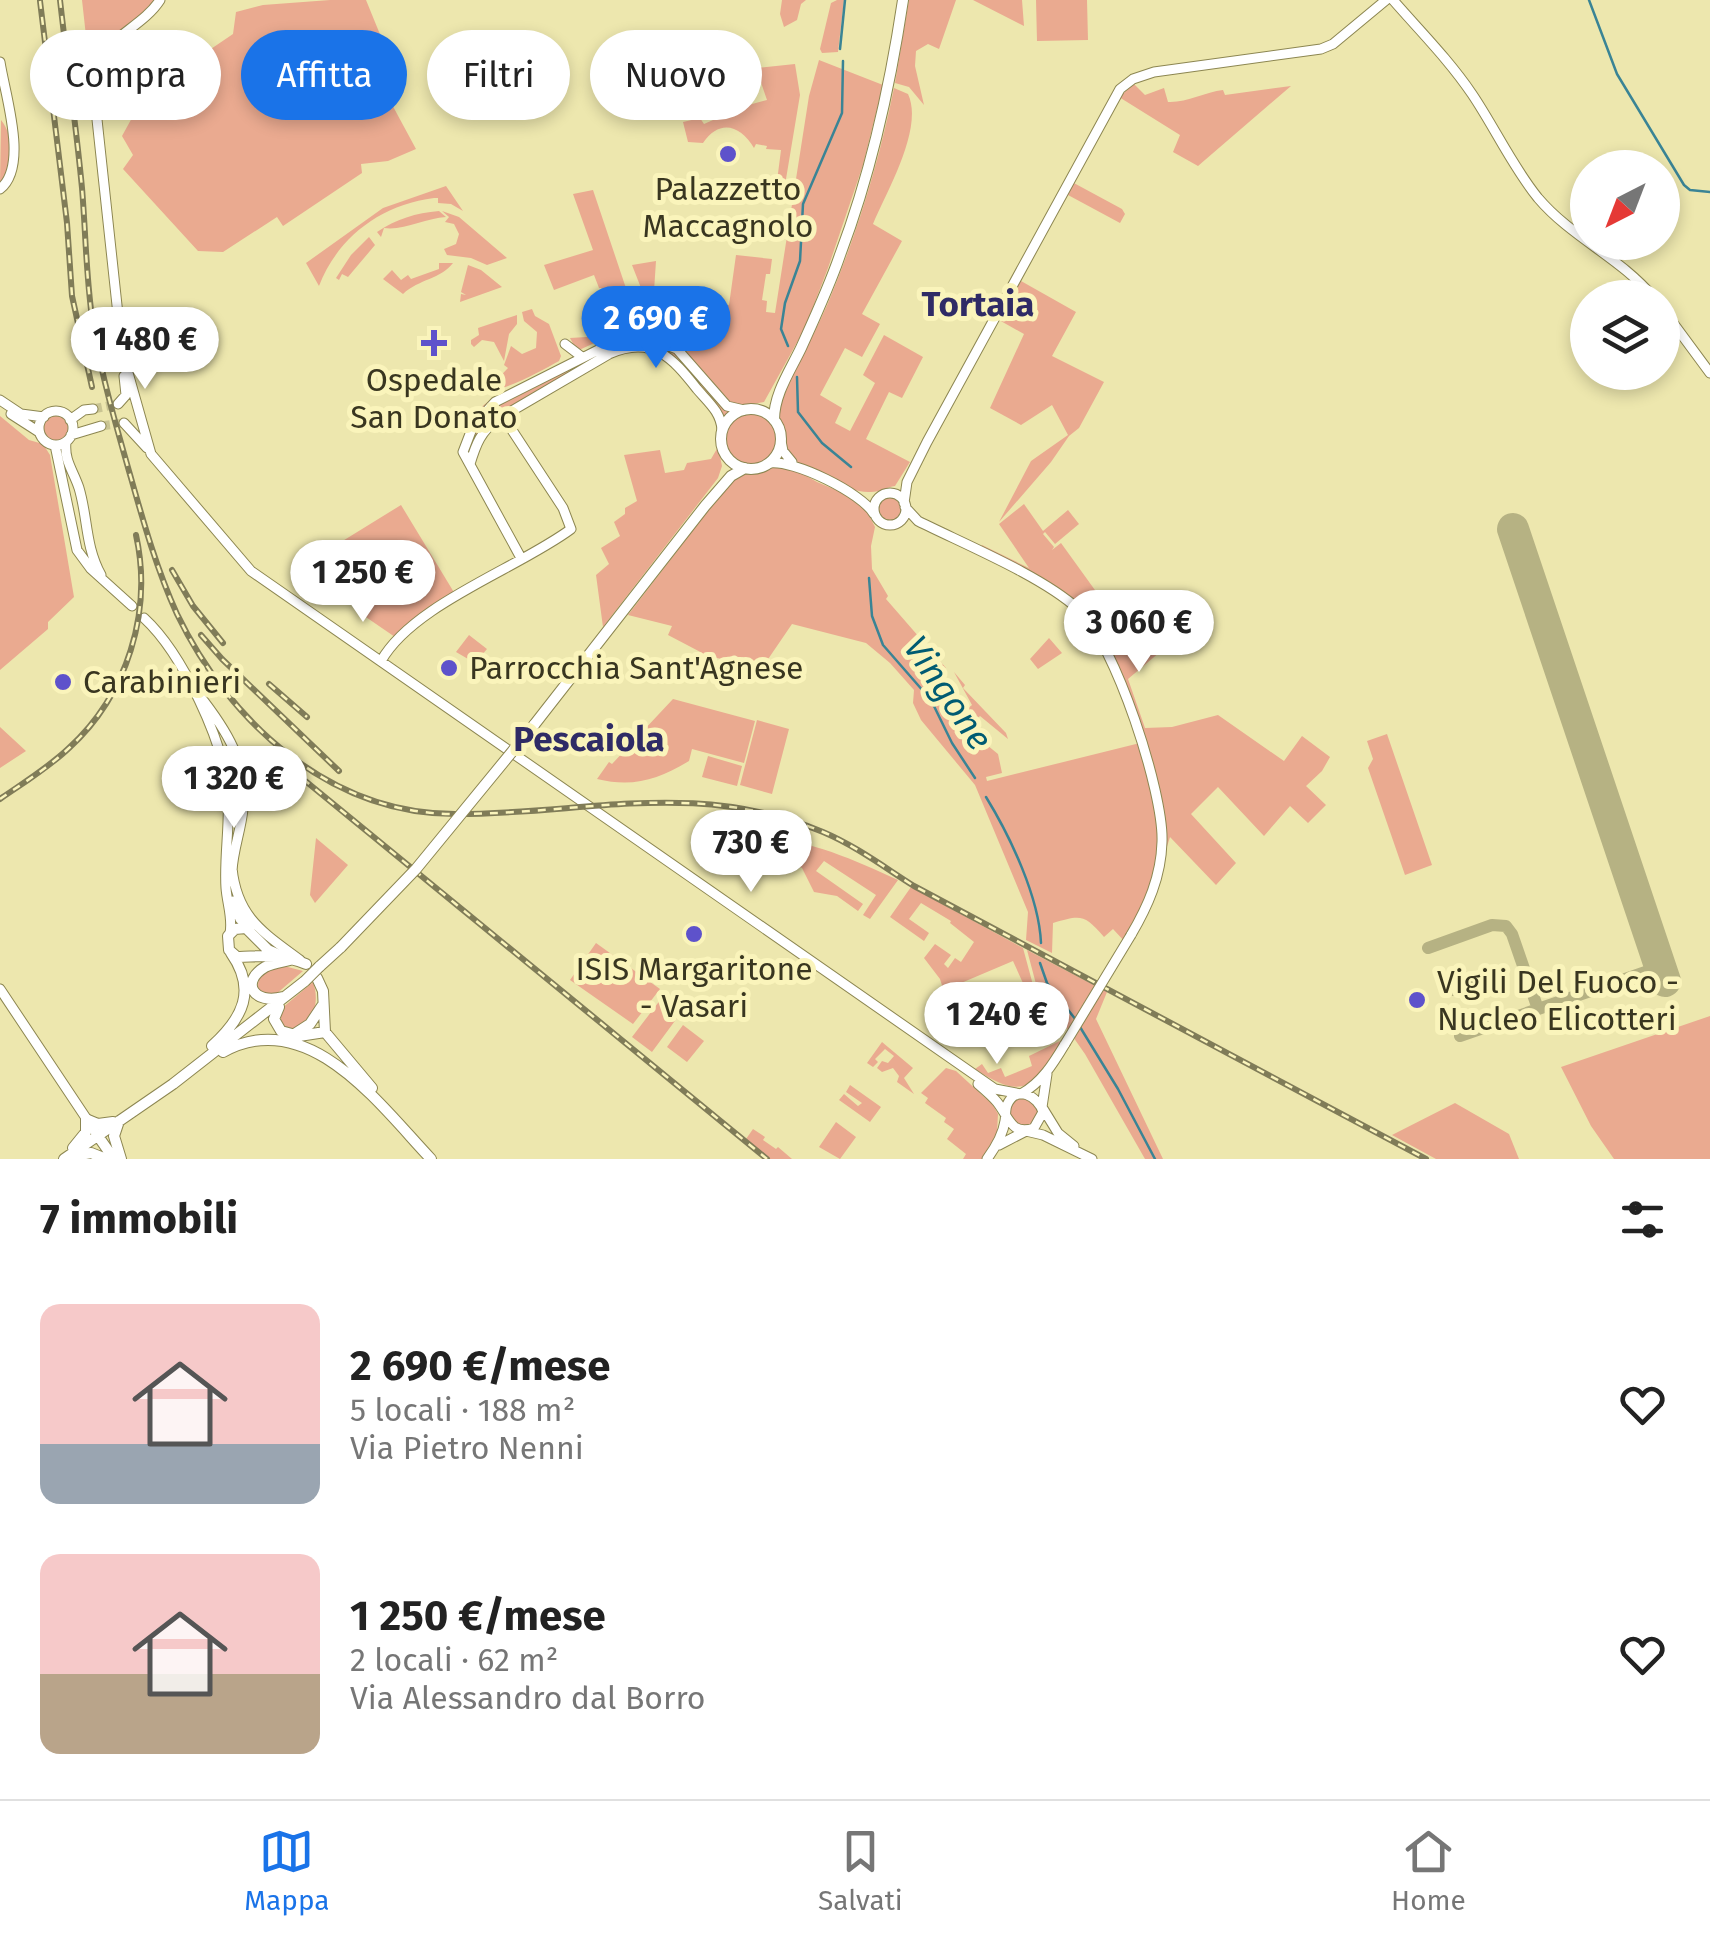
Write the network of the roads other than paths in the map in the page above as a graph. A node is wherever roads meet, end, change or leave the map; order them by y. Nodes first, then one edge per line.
1 (160, 0) edge
2 (903, 0) edge
3 (1390, 0) edge
4 (0, 62) edge
5 (0, 189) edge
6 (1638, 280) edge
7 (1680, 332) edge
8 (565, 344) dead end
9 (123, 355) junction
10 (582, 356) junction
11 (574, 367) junction
12 (1710, 372) edge
13 (783, 384) junction
14 (0, 404) edge
15 (119, 404) dead end
16 (92, 409) tunnel mouth
17 (750, 409) junction
18 (504, 415) junction
19 (44, 417) junction
20 (774, 420) junction
21 (124, 423) dead end
22 (722, 430) junction
23 (70, 431) junction
24 (40, 432) junction
25 (781, 441) junction
26 (55, 445) junction
27 (724, 453) junction
28 (152, 454) junction
29 (770, 463) junction
30 (470, 464) junction
31 (798, 467) junction
32 (745, 468) junction
33 (907, 482) junction
34 (887, 494) junction
35 (860, 496) junction
36 (905, 505) junction
37 (705, 506) junction
38 (68, 510) junction
39 (83, 514) junction
40 (874, 514) junction
41 (918, 521) junction
42 (900, 522) junction
43 (521, 558) junction
44 (105, 581) junction
45 (132, 606) dead end
46 (144, 618) dead end
47 (389, 651) junction
48 (367, 652) junction
49 (385, 664) junction
50 (192, 685) junction
51 (222, 760) junction
52 (241, 770) junction
53 (228, 806) junction
54 (244, 806) junction
55 (232, 866) junction
56 (230, 933) junction
57 (254, 934) junction
58 (230, 952) junction
59 (250, 955) junction
60 (288, 958) junction
61 (312, 973) junction
62 (0, 989) edge
63 (253, 989) junction
64 (288, 996) junction
65 (322, 1005) junction
66 (325, 1032) junction
67 (295, 1038) junction
68 (196, 1066) junction
69 (964, 1070) junction
70 (1048, 1072) junction
71 (1021, 1094) junction
72 (1042, 1108) junction
73 (1006, 1116) junction
74 (86, 1118) junction
75 (119, 1120) junction
76 (1026, 1131) junction
77 (98, 1136) junction
78 (990, 1154) edge
79 (64, 1159) edge
80 (106, 1159) edge
81 (117, 1159) edge
82 (435, 1159) edge
83 (1092, 1159) edge

1 - 9 main road
2 - 13 main road
3 - 6 main road
3 - 33 main road
4 - 5 main road
7 - 12 main road
8 - 10 main road
9 - 15 main road
9 - 28 main road
10 - 11 main road
10 - 17 main road
11 - 18 main road
11 - 22 main road
11 - 30 main road
13 - 17 main road
13 - 20 main road
14 - 19 main road
14 - 24 main road
16 - 23 main road
17 - 20 main road
17 - 22 main road
18 - 30 main road
18 - 43 main road
19 - 23 main road
19 - 24 main road
20 - 25 main road
21 - 28 main road
22 - 27 main road
23 - 26 main road
23 - 39 main road
24 - 26 main road
25 - 29 main road
25 - 31 main road
26 - 38 main road
27 - 32 main road
27 - 37 main road
28 - 48 main road
29 - 31 main road
29 - 32 main road
30 - 43 main road
31 - 35 main road
32 - 37 main road
33 - 34 main road
33 - 36 main road
34 - 35 main road
34 - 36 main road
34 - 40 main road
35 - 40 main road
36 - 41 main road
36 - 42 main road
37 - 61 main road, bridge
38 - 39 main road
38 - 44 main road
39 - 44 main road
40 - 42 main road
41 - 42 main road
41 - 70 main road, bridge
43 - 47 main road
44 - 45 main road
46 - 50 main road
47 - 48 main road
47 - 49 main road
48 - 49 main road
49 - 69 main road
50 - 51 main road
50 - 52 main road
51 - 52 main road
51 - 53 main road
52 - 54 main road
53 - 54 main road
53 - 56 main road
54 - 55 main road
55 - 57 main road
55 - 61 main road
56 - 57 main road
56 - 58 main road
57 - 59 main road
57 - 60 main road
58 - 59 main road
58 - 68 main road
59 - 60 main road
59 - 63 main road
60 - 61 main road
60 - 63 main road
61 - 64 main road
61 - 65 main road
62 - 74 main road
63 - 64 main road
64 - 67 main road
64 - 68 main road
65 - 66 main road
65 - 67 main road
66 - 67 main road
66 - 82 main road
67 - 68 main road
67 - 82 main road
68 - 75 main road
69 - 71 main road
69 - 73 main road
70 - 71 main road
70 - 72 main road
71 - 72 main road
71 - 73 main road
72 - 76 main road
72 - 83 main road
73 - 76 main road
73 - 78 main road
74 - 75 main road
74 - 77 main road
74 - 79 main road
75 - 77 main road
75 - 81 main road
76 - 78 main road
76 - 83 main road
77 - 79 main road
77 - 81 main road
79 - 80 main road

